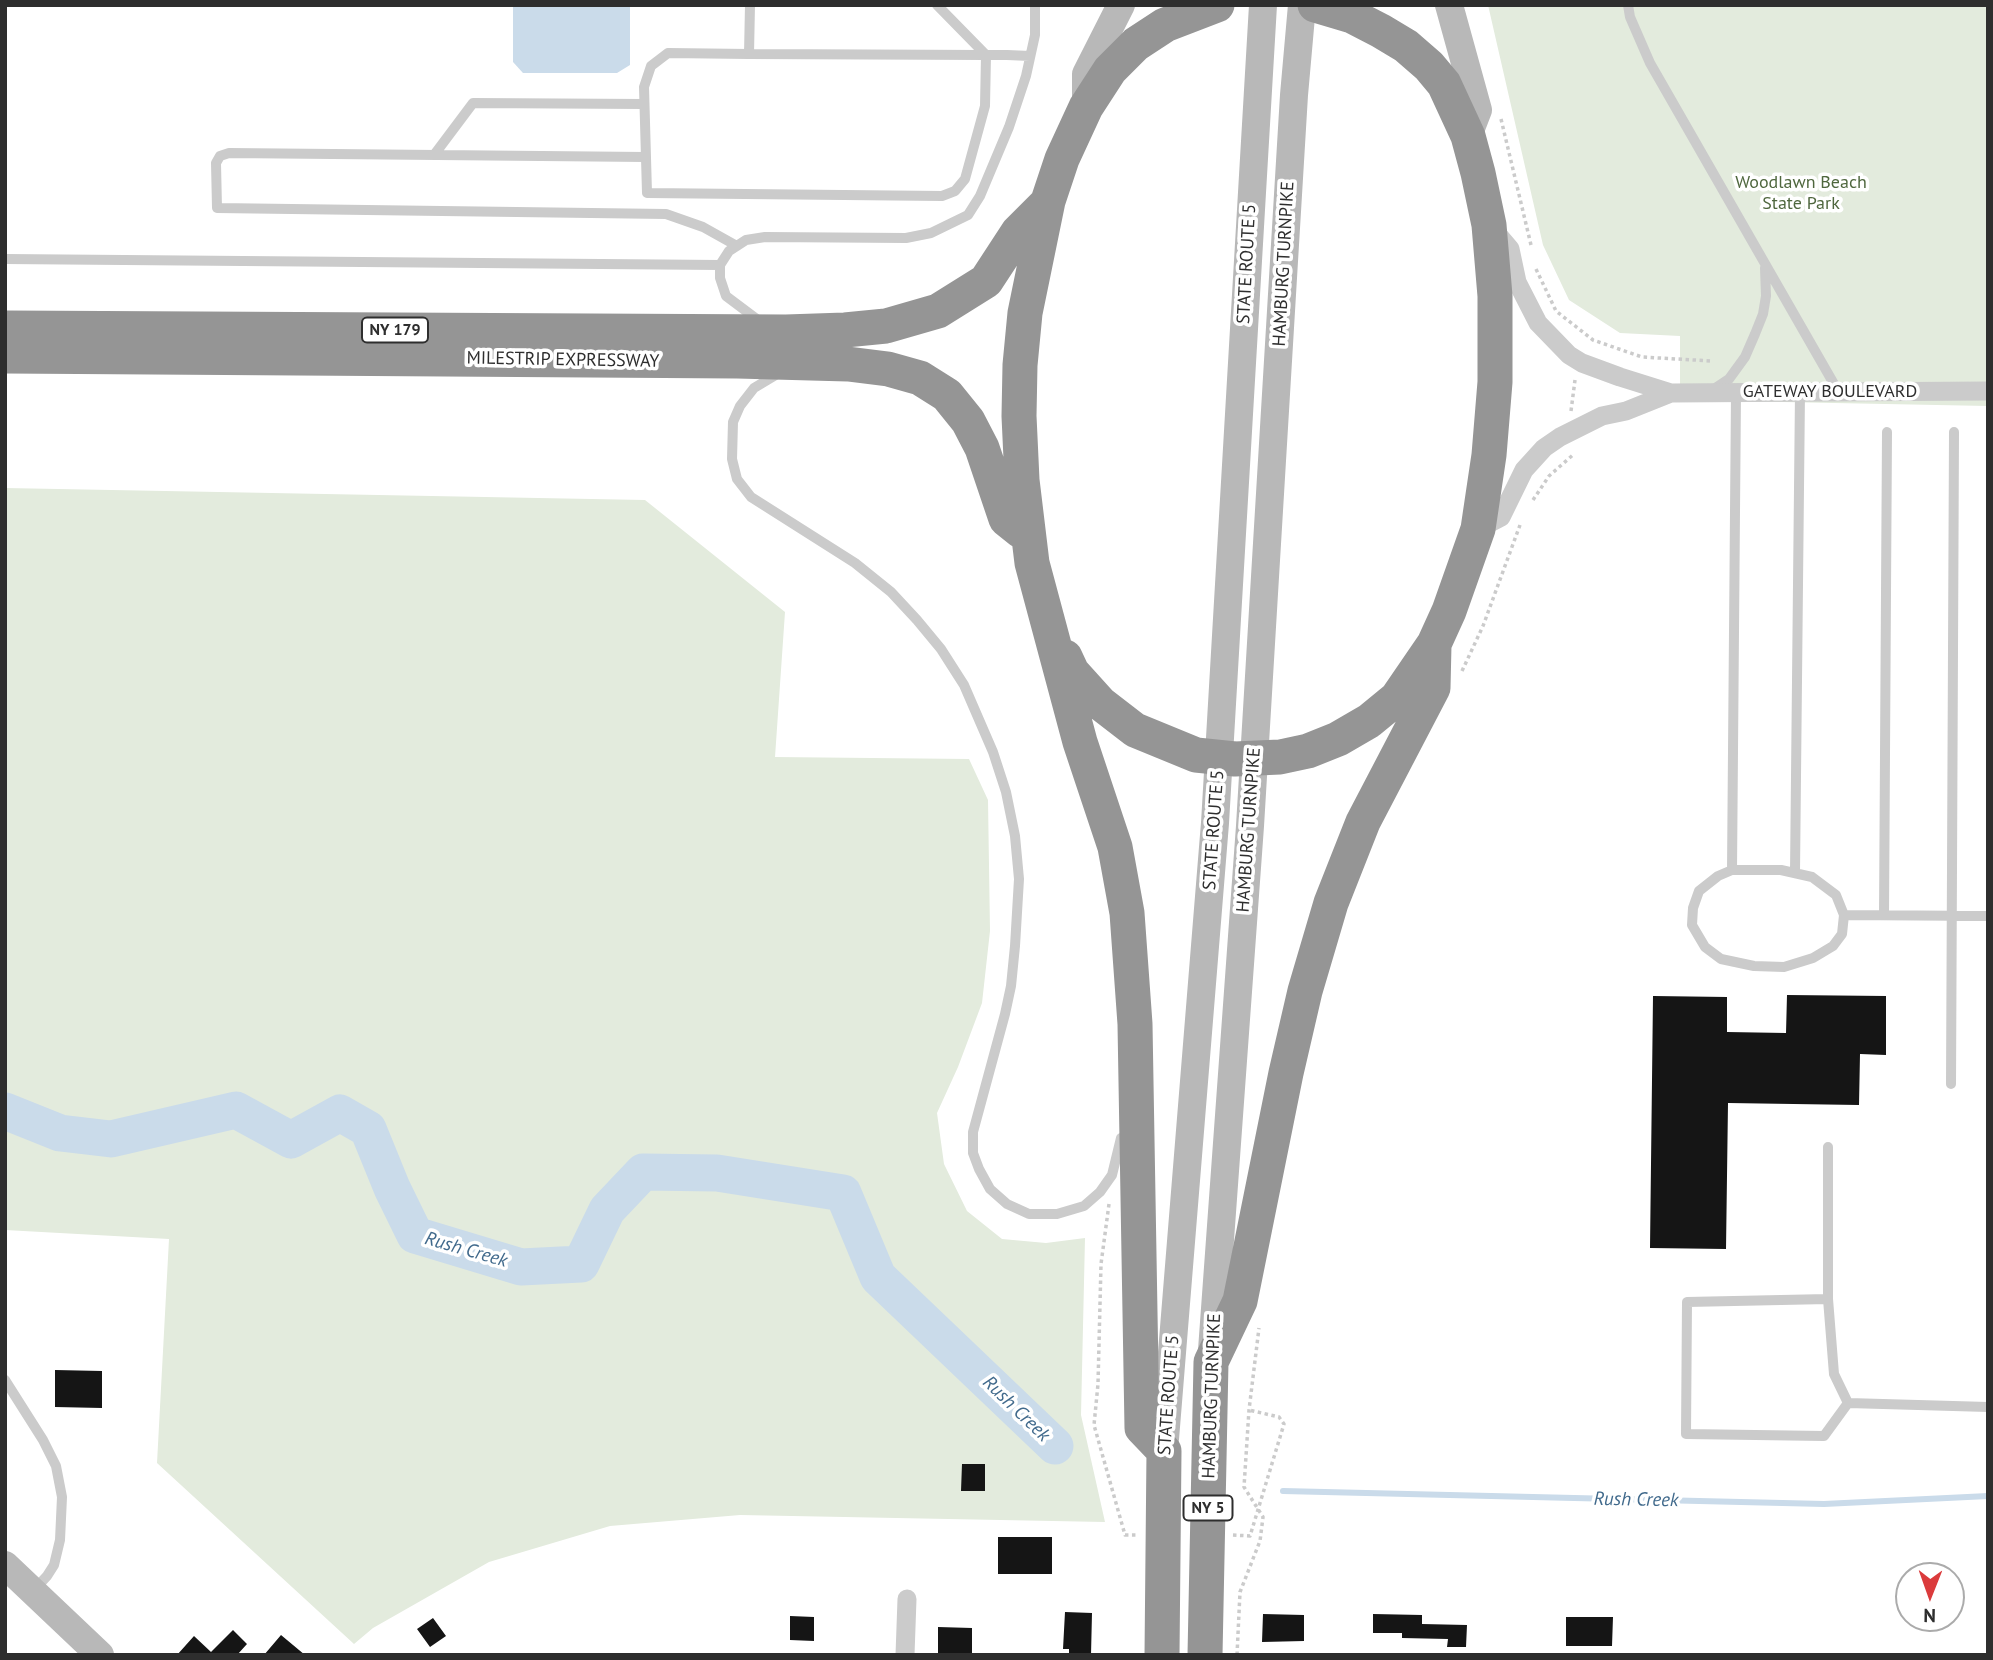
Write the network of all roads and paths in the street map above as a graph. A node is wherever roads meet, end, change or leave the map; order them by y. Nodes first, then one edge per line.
1 (750, 5) edge
2 (937, 5) edge
3 (1035, 5) edge
4 (1121, 5) edge
5 (1217, 5) edge
6 (1263, 5) edge
7 (1302, 5) edge
8 (1315, 5) edge
9 (1449, 5) edge
10 (1628, 5) edge
11 (749, 54) junction
12 (986, 55) junction
13 (1030, 55) junction
14 (644, 104) junction
15 (1086, 107) junction
16 (1501, 119) dead end
17 (1468, 136) junction
18 (434, 155) junction
19 (645, 157) junction
20 (666, 193) junction
21 (1048, 201) junction
22 (666, 214) junction
23 (1489, 225) junction
24 (737, 246) junction
25 (1531, 248) dead end
26 (5, 260) edge
27 (1534, 260) dead end
28 (1765, 264) junction
29 (720, 265) junction
30 (5, 328) edge
31 (786, 332) junction
32 (5, 356) edge
33 (1712, 361) dead end
34 (809, 362) junction
35 (1576, 376) dead end
36 (1838, 391) junction
37 (1988, 391) edge
38 (1707, 392) junction
39 (1736, 392) junction
40 (1671, 393) junction
41 (1800, 393) junction
42 (1571, 411) dead end
43 (1887, 432) dead end
44 (1954, 432) dead end
45 (1575, 453) dead end
46 (1531, 504) dead end
47 (1524, 513) dead end
48 (1478, 529) junction
49 (1029, 538) junction
50 (1051, 630) junction
51 (1434, 644) junction
52 (1461, 672) dead end
53 (1732, 870) junction
54 (1796, 872) junction
55 (1844, 915) junction
56 (1884, 915) junction
57 (1951, 916) junction
58 (1988, 916) edge
59 (1135, 1024) junction
60 (1951, 1084) dead end
61 (1125, 1112) dead end
62 (1123, 1124) dead end
63 (1828, 1147) dead end
64 (1109, 1199) dead end
65 (1828, 1299) junction
66 (1261, 1316) dead end
67 (1211, 1362) junction
68 (5, 1380) edge
69 (1848, 1403) junction
70 (1988, 1407) edge
71 (1249, 1410) junction
72 (1284, 1424) dead end
73 (1094, 1425) dead end
74 (1164, 1451) junction
75 (5, 1564) edge
76 (33, 1592) junction
77 (907, 1599) dead end
78 (100, 1655) edge
79 (905, 1655) edge
80 (1162, 1655) edge
81 (1205, 1655) edge
82 (1237, 1655) edge

1 - 11 lane
2 - 12 lane
3 - 13 lane
4 - 15 main road
5 - 15 highway
6 - 74 main road, STATE ROUTE 5 / NY 5
7 - 67 main road, HAMBURG TURNPIKE / NY 5
8 - 17 highway
9 - 17 main road
10 - 28 lane
11 - 12 lane
11 - 14 lane
12 - 13 lane
12 - 20 lane
13 - 24 lane
14 - 18 lane
14 - 19 lane
15 - 21 highway
16 - 25 path
17 - 23 highway
18 - 19 lane
18 - 22 lane
19 - 20 lane
20 - 22 lane
21 - 31 highway, MILESTRIP EXPRESSWAY / NY 179
21 - 49 highway
22 - 24 lane
23 - 40 street, GATEWAY BOULEVARD
23 - 48 highway
24 - 29 lane
26 - 29 lane
27 - 33 path
28 - 36 lane
28 - 38 lane
29 - 31 lane
30 - 31 highway, MILESTRIP EXPRESSWAY / NY 179
32 - 34 highway, MILESTRIP EXPRESSWAY / NY 179
34 - 49 highway, MILESTRIP EXPRESSWAY / NY 179
34 - 62 lane
35 - 42 path
36 - 37 street, GATEWAY BOULEVARD
36 - 41 street, GATEWAY BOULEVARD
38 - 39 street, GATEWAY BOULEVARD
38 - 40 street, GATEWAY BOULEVARD
39 - 41 street, GATEWAY BOULEVARD
39 - 53 lane
40 - 48 street, GATEWAY BOULEVARD
41 - 54 lane
43 - 56 lane
44 - 57 lane
45 - 46 path
47 - 52 path
48 - 51 highway
49 - 50 highway
50 - 51 highway
50 - 59 highway
51 - 67 highway
53 - 54 lane
53 - 55 lane
54 - 55 lane
55 - 56 lane
56 - 57 lane
57 - 58 lane
57 - 60 lane
59 - 61 lane
59 - 74 highway
63 - 65 lane
64 - 73 path
65 - 69 lane
65 - 69 lane
66 - 71 path
67 - 81 highway, HAMBURG TURNPIKE / NY 5
68 - 76 lane
69 - 70 lane
71 - 72 path
71 - 82 path
74 - 80 highway, STATE ROUTE 5 / NY 5
75 - 76 main road
76 - 78 main road
77 - 79 street

